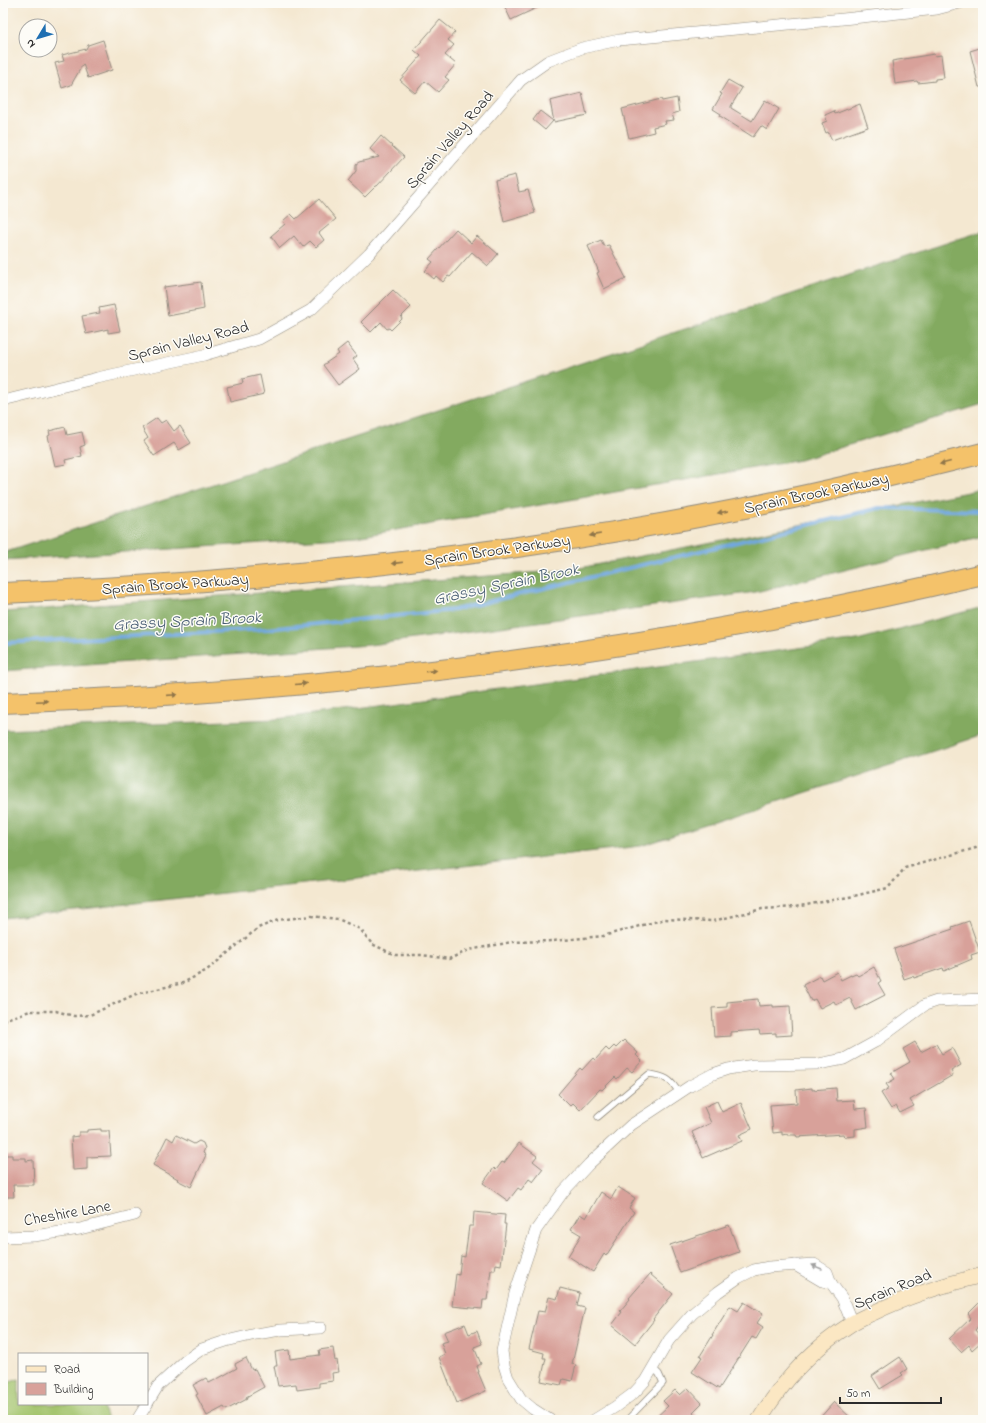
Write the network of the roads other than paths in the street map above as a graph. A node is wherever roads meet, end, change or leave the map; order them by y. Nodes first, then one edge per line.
1 (960, 3) edge
2 (3, 401) edge
3 (983, 453) edge
4 (983, 574) edge
5 (3, 593) edge
6 (3, 703) edge
7 (983, 999) edge
8 (679, 1093) junction
9 (598, 1117) dead end
10 (136, 1215) dead end
11 (3, 1237) edge
12 (983, 1275) edge
13 (852, 1323) junction
14 (321, 1328) dead end
15 (652, 1367) junction
16 (148, 1402) edge
17 (146, 1405) edge
18 (137, 1420) edge
19 (550, 1420) edge
20 (594, 1420) edge
21 (627, 1420) edge
22 (759, 1420) edge

1 - 2 street, Sprain Valley Road
3 -> 5 highway, Sprain Brook Parkway
6 -> 4 highway
7 - 8 street
8 - 9 lane
8 - 19 street
10 - 11 street, Cheshire Lane
12 - 13 street, Sprain Road
13 - 15 street
13 - 22 street, Sprain Road
14 - 16 street
15 - 20 street
15 - 21 lane
17 - 18 street

